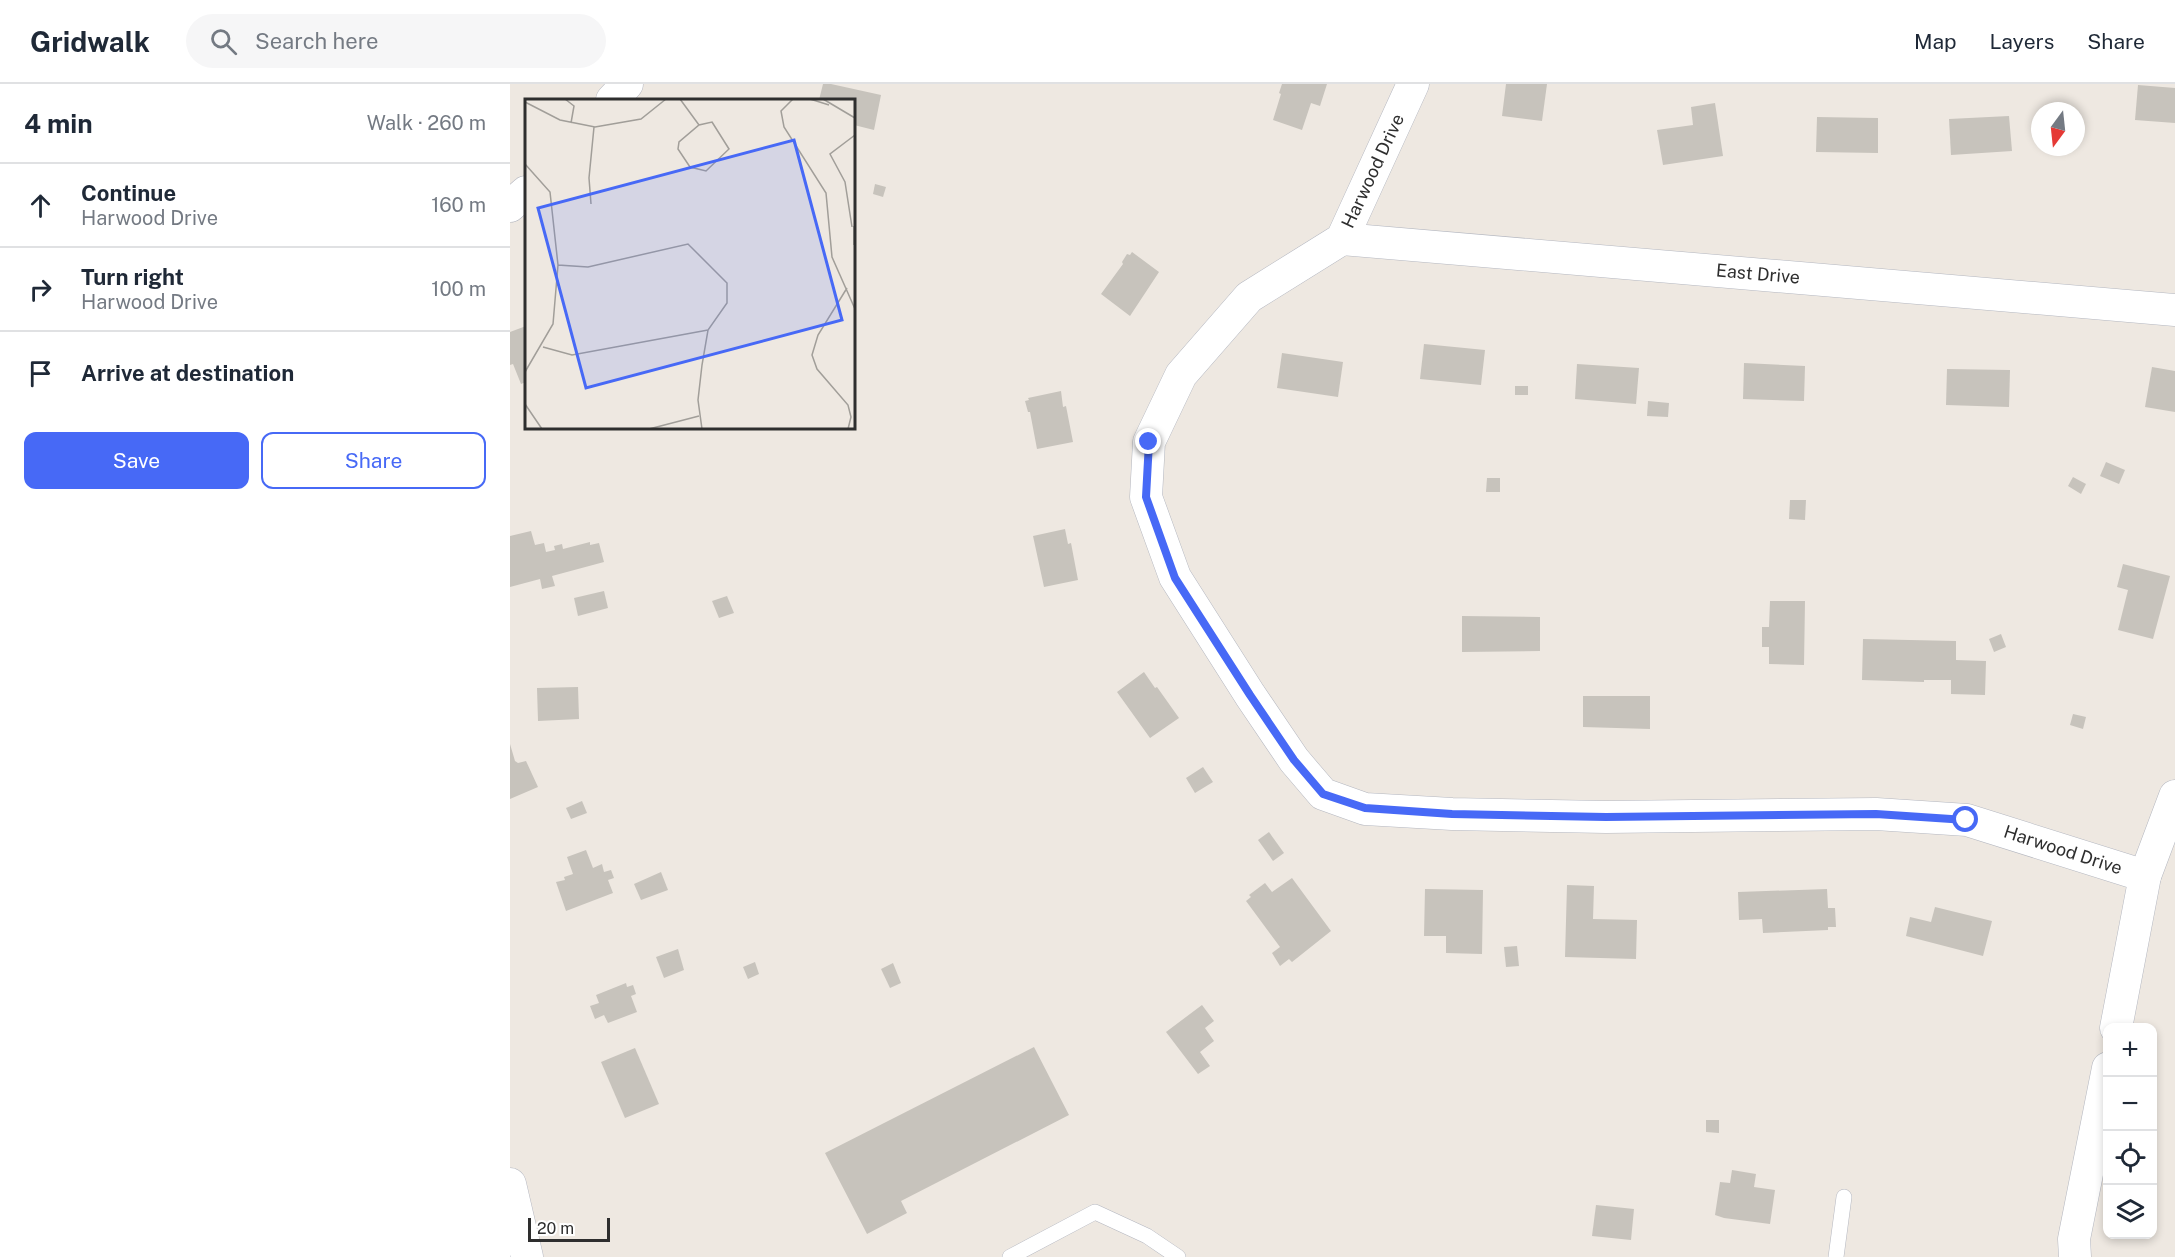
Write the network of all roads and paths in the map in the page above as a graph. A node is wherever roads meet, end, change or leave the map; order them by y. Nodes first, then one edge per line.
1 (627, 84) edge
2 (1413, 84) edge
3 (613, 99) edge
4 (525, 193) edge
5 (510, 206) edge
6 (1342, 239) junction
7 (2175, 310) edge
8 (2175, 796) edge
9 (2145, 876) junction
10 (2116, 1023) edge
11 (2106, 1077) edge
12 (510, 1184) edge
13 (1844, 1197) dead end
14 (527, 1257) edge
15 (1010, 1257) edge
16 (1178, 1257) edge
17 (1836, 1257) edge
18 (2075, 1257) edge

1 - 3 street
2 - 6 street, Harwood Drive
4 - 5 street
6 - 7 street, East Drive
6 - 9 street, Harwood Drive
8 - 9 street
9 - 10 street, Harwood Drive
11 - 18 street
12 - 14 street
13 - 17 lane
15 - 16 lane

